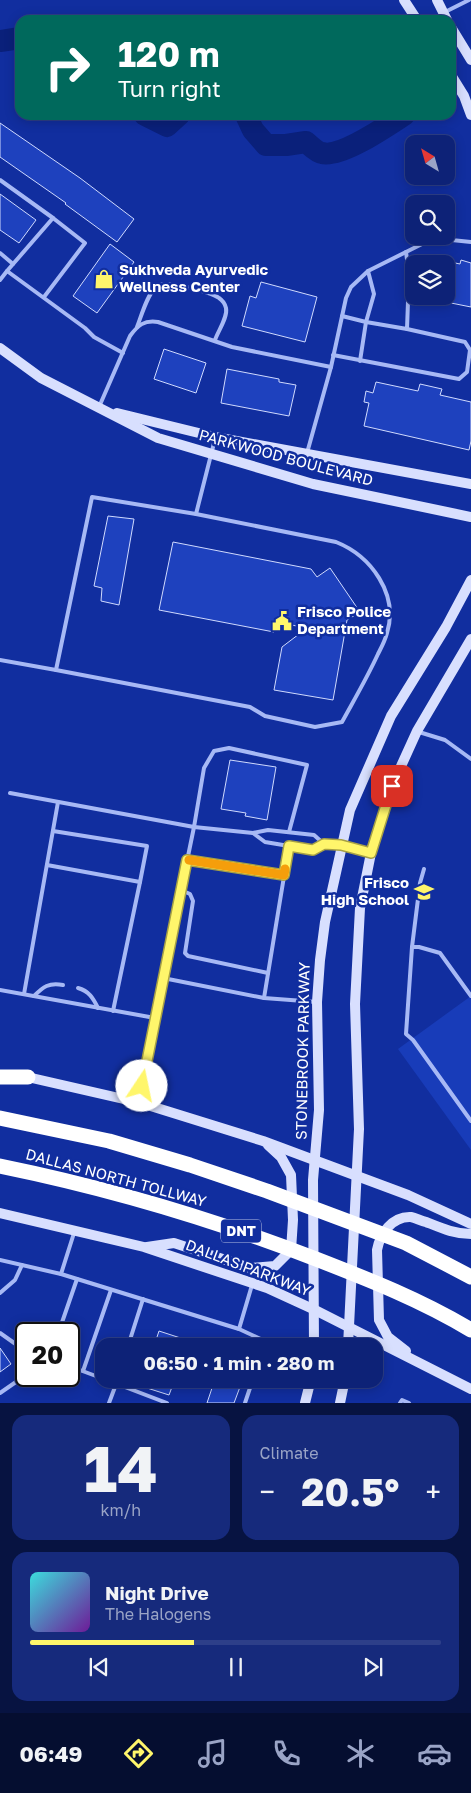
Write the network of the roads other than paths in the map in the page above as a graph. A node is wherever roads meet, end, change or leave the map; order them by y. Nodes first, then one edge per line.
1 (404, 0) edge
2 (436, 0) edge
3 (468, 0) edge
4 (414, 15) edge
5 (444, 15) edge
6 (446, 15) edge
7 (456, 35) edge
8 (471, 60) edge
9 (456, 84) edge
10 (471, 115) edge
11 (0, 180) edge
12 (53, 218) junction
13 (471, 242) edge
14 (406, 252) junction
15 (0, 253) edge
16 (13, 264) junction
17 (7, 271) junction
18 (368, 271) junction
19 (0, 280) edge
20 (44, 298) junction
21 (342, 316) junction
22 (366, 322) junction
23 (137, 327) junction
24 (407, 329) junction
25 (215, 340) junction
26 (0, 348) edge
27 (123, 353) junction
28 (333, 356) junction
29 (360, 360) junction
30 (330, 366) junction
31 (99, 408) junction
32 (215, 437) junction
33 (307, 454) junction
34 (212, 455) junction
35 (471, 484) edge
36 (196, 514) junction
37 (471, 517) edge
38 (471, 580) edge
39 (471, 639) edge
40 (0, 660) edge
41 (56, 670) junction
42 (417, 731) junction
43 (471, 759) edge
44 (10, 793) dead end
45 (58, 802) junction
46 (194, 827) junction
47 (53, 831) junction
48 (289, 832) junction
49 (252, 833) junction
50 (324, 844) junction
51 (341, 845) junction
52 (289, 846) junction
53 (371, 853) junction
54 (187, 860) junction
55 (47, 865) junction
56 (424, 869) dead end
57 (284, 875) junction
58 (140, 882) junction
59 (181, 890) junction
60 (412, 947) junction
61 (268, 973) junction
62 (163, 978) junction
63 (63, 985) dead end
64 (78, 988) dead end
65 (0, 990) edge
66 (24, 994) junction
67 (34, 996) junction
68 (471, 996) edge
69 (264, 998) junction
70 (317, 1002) junction
71 (98, 1008) junction
72 (113, 1011) junction
73 (155, 1018) junction
74 (0, 1071) edge
75 (0, 1077) edge
76 (28, 1077) junction
77 (138, 1102) junction
78 (0, 1118) edge
79 (471, 1121) edge
80 (263, 1141) junction
81 (315, 1160) junction
82 (0, 1166) edge
83 (356, 1176) junction
84 (0, 1213) edge
85 (471, 1224) edge
86 (74, 1230) junction
87 (471, 1234) edge
88 (144, 1247) junction
89 (0, 1260) edge
90 (22, 1265) junction
91 (61, 1274) junction
92 (471, 1276) edge
93 (77, 1279) junction
94 (253, 1283) junction
95 (112, 1290) junction
96 (0, 1293) edge
97 (143, 1299) junction
98 (315, 1310) junction
99 (62, 1322) edge
100 (349, 1328) junction
101 (240, 1329) junction
102 (471, 1330) edge
103 (0, 1333) edge
104 (131, 1338) edge
105 (259, 1338) edge
106 (314, 1338) edge
107 (348, 1338) edge
108 (15, 1344) edge
109 (420, 1363) junction
110 (80, 1370) edge
111 (83, 1371) junction
112 (95, 1376) edge
113 (15, 1383) edge
114 (114, 1388) edge
115 (133, 1388) edge
116 (250, 1388) edge
117 (309, 1388) edge
118 (343, 1388) edge
119 (471, 1389) edge
120 (0, 1393) edge
121 (109, 1403) edge
122 (167, 1403) edge
123 (245, 1403) edge
124 (305, 1403) edge
125 (340, 1403) edge
126 (400, 1403) edge
127 (409, 1403) edge

1 - 4 main road
2 - 5 main road
3 - 6 lane
7 - 8 main road
9 - 10 main road
11 - 12 lane
12 - 16 lane
12 - 20 lane
13 - 14 lane
14 - 18 lane
14 - 24 lane
15 - 16 lane
16 - 17 lane
17 - 19 lane
17 - 20 lane
18 - 21 lane
18 - 22 lane
20 - 27 lane
21 - 22 lane
21 - 28 lane
22 - 24 lane
22 - 29 lane
23 - 25 lane
23 - 25 lane
23 - 27 lane
24 - 29 lane
25 - 30 lane
26 - 31 main road, PARKWOOD BOULEVARD
27 - 31 lane
28 - 29 lane
28 - 30 lane
30 - 33 lane
31 - 32 main road, PARKWOOD BOULEVARD
31 - 34 main road, PARKWOOD BOULEVARD
32 - 33 main road, PARKWOOD BOULEVARD
32 - 34 lane
33 - 35 main road, PARKWOOD BOULEVARD
34 - 36 lane
34 - 37 main road, PARKWOOD BOULEVARD
36 - 41 lane
36 - 41 lane
38 - 51 main road, STONEBROOK PARKWAY
39 - 42 main road
40 - 41 lane
42 - 43 lane
42 - 53 main road
44 - 45 lane
45 - 46 lane
45 - 47 lane
46 - 48 lane
46 - 49 lane
46 - 54 lane
47 - 55 lane
47 - 58 lane
48 - 49 lane
48 - 50 lane
49 - 52 lane
50 - 51 lane
50 - 52 lane
51 - 53 main road
51 - 70 main road, STONEBROOK PARKWAY
52 - 57 lane
53 - 83 main road
54 - 57 lane
54 - 59 lane
55 - 58 lane
55 - 66 lane
56 - 60 lane
57 - 61 lane
58 - 72 lane
59 - 61 lane
59 - 62 lane
60 - 68 lane
60 - 79 lane
61 - 69 lane
62 - 69 lane
62 - 73 lane
63 - 67 lane
64 - 71 lane
65 - 66 lane
66 - 67 lane
67 - 71 lane
69 - 70 lane
70 - 81 main road, STONEBROOK PARKWAY
71 - 72 lane
72 - 73 lane
73 - 77 lane
74 - 76 main road
75 - 76 highway
76 - 77 main road
77 - 80 main road
78 - 92 highway, DALLAS NORTH TOLLWAY
80 - 81 main road
80 - 88 main road
81 - 83 main road
81 - 98 main road, STONEBROOK PARKWAY
82 - 102 highway, DALLAS NORTH TOLLWAY / DNT
83 - 85 main road
83 - 100 main road
84 - 86 main road, DALLAS PARKWAY
86 - 88 main road, DALLAS PARKWAY
86 - 91 lane
87 - 109 main road
88 - 94 main road, DALLAS PARKWAY
89 - 90 lane
90 - 91 lane
90 - 96 lane
91 - 93 lane
93 - 95 lane
93 - 99 lane
94 - 98 main road, DALLAS PARKWAY
94 - 101 lane
95 - 97 lane
95 - 111 lane
97 - 101 lane
97 - 104 lane
98 - 100 main road, DALLAS PARKWAY
98 - 106 main road, STONEBROOK PARKWAY
100 - 107 main road
100 - 109 main road, DALLAS PARKWAY
101 - 105 lane
103 - 108 lane
109 - 119 main road, DALLAS PARKWAY
110 - 111 lane
111 - 112 lane
113 - 120 lane
114 - 121 lane
115 - 122 lane
116 - 123 lane
117 - 124 main road
118 - 125 main road
126 - 127 lane

